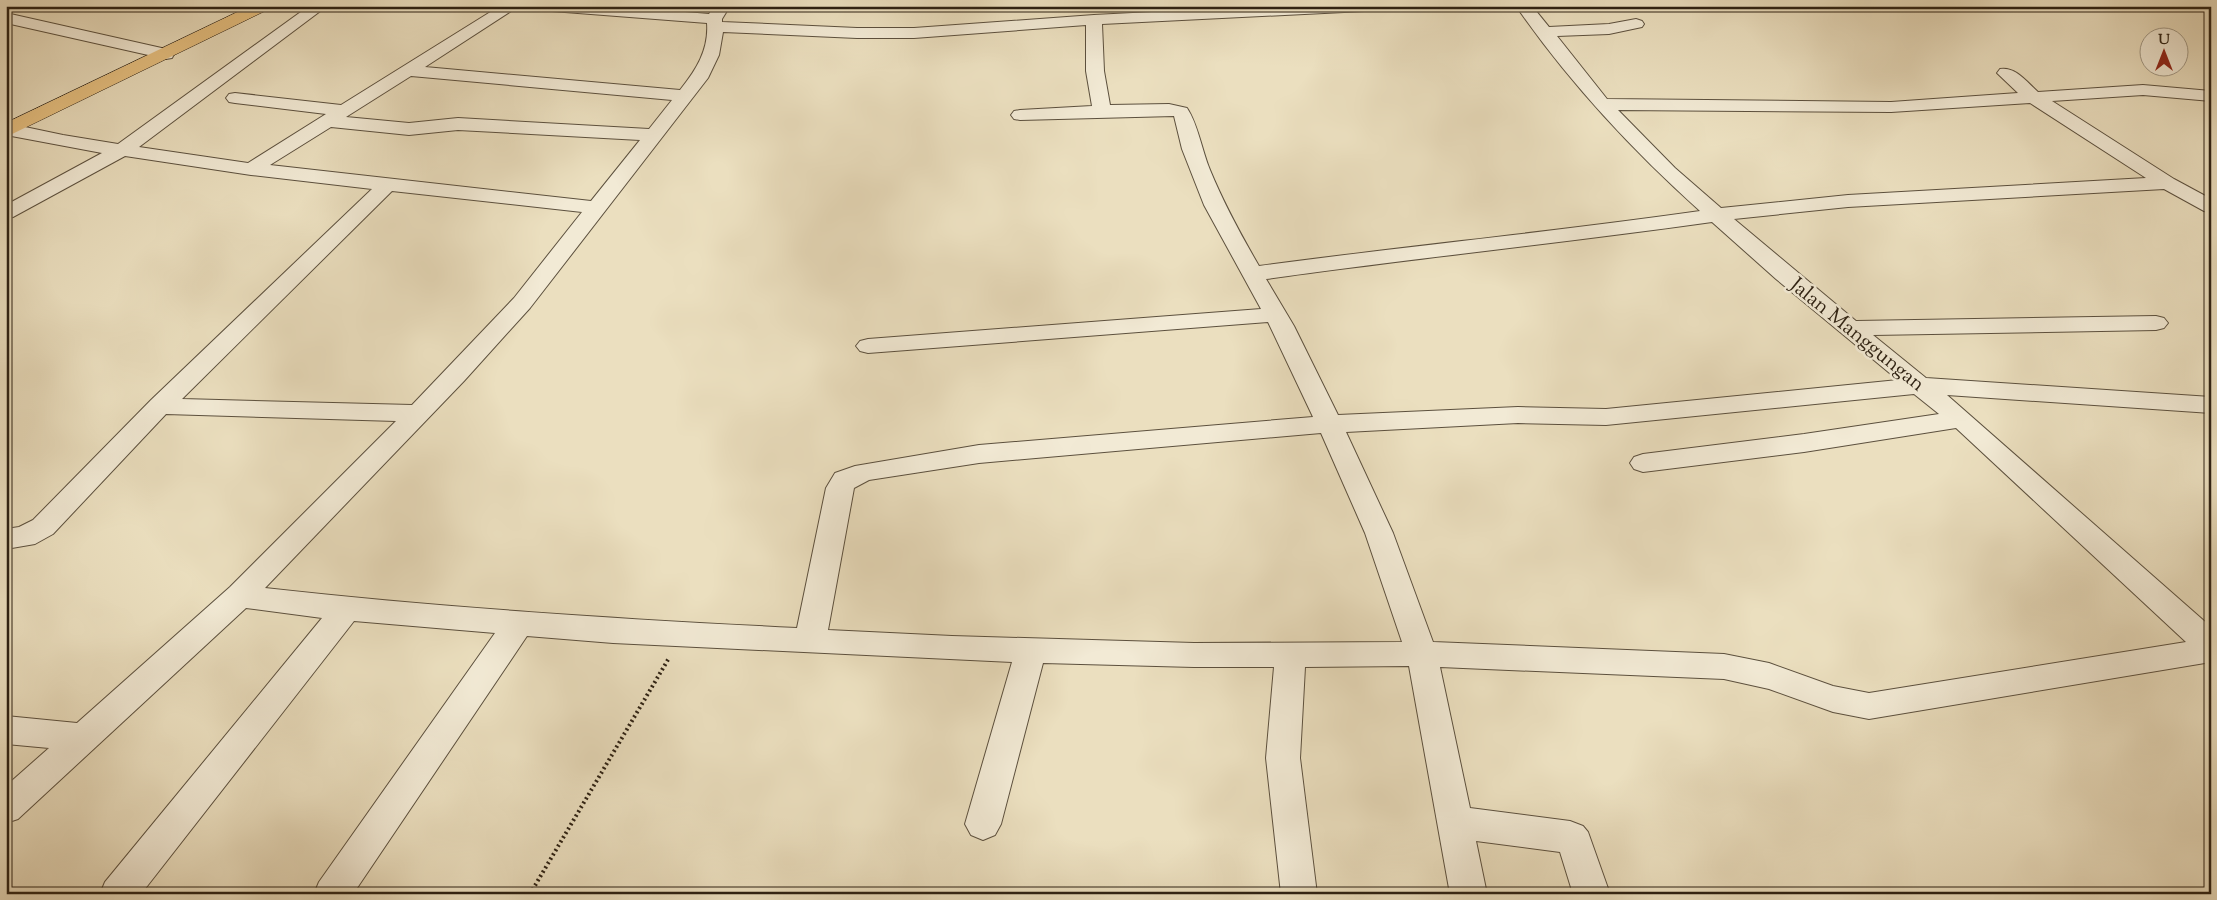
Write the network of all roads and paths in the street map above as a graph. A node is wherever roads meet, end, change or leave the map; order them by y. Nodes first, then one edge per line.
1 (263, 6) edge
2 (319, 6) edge
3 (511, 6) edge
4 (552, 6) edge
5 (1364, 6) edge
6 (1524, 6) edge
7 (1086, 15) edge
8 (717, 17) edge
9 (6, 18) edge
10 (1636, 24) dead end
11 (1544, 32) junction
12 (166, 54) junction
13 (408, 71) junction
14 (2006, 74) dead end
15 (685, 96) junction
16 (2211, 96) edge
17 (235, 98) dead end
18 (2032, 98) junction
19 (1602, 104) junction
20 (1102, 111) junction
21 (1020, 115) dead end
22 (337, 116) junction
23 (7, 130) edge
24 (654, 134) junction
25 (123, 149) junction
26 (251, 169) junction
27 (2167, 183) junction
28 (388, 184) junction
29 (2211, 207) edge
30 (598, 208) junction
31 (6, 213) edge
32 (1716, 215) junction
33 (1252, 274) junction
34 (1276, 315) junction
35 (2156, 323) dead end
36 (1850, 328) junction
37 (868, 346) dead end
38 (1922, 385) junction
39 (2211, 405) edge
40 (160, 406) junction
41 (418, 413) junction
42 (1961, 419) junction
43 (1330, 424) junction
44 (1643, 464) dead end
45 (6, 539) edge
46 (241, 595) junction
47 (347, 609) junction
48 (518, 623) junction
49 (683, 634) junction
50 (810, 641) junction
51 (2211, 646) edge
52 (1031, 650) junction
53 (2211, 650) edge
54 (1422, 654) junction
55 (1290, 656) junction
56 (6, 730) edge
57 (83, 738) junction
58 (6, 808) edge
59 (1455, 822) junction
60 (983, 824) dead end
61 (118, 894) edge
62 (332, 894) edge
63 (530, 894) edge
64 (1299, 894) edge
65 (1469, 894) edge
66 (1592, 894) edge

1 - 12 main road
2 - 25 street
3 - 13 street
4 - 8 street
5 - 7 street
6 - 11 street, Jalan Manggungan
7 - 8 street
7 - 20 street
8 - 15 street
9 - 12 street
10 - 11 street
11 - 19 street, Jalan Manggungan
12 - 23 main road
13 - 15 street
13 - 22 street
14 - 18 street
15 - 24 street
16 - 18 street
17 - 22 street
18 - 19 street
18 - 27 street
19 - 32 street, Jalan Manggungan
20 - 21 street
20 - 33 street
22 - 24 street
22 - 26 street
23 - 25 street
24 - 30 street
25 - 26 street
25 - 31 street
26 - 28 street
27 - 29 street
27 - 32 street
28 - 30 street
28 - 40 street
30 - 41 street
32 - 33 street
32 - 36 street, Jalan Manggungan
33 - 34 street
34 - 37 street
34 - 43 street
35 - 36 street
36 - 38 street, Jalan Manggungan
38 - 39 street
38 - 42 street, Jalan Manggungan
38 - 43 street
40 - 41 street
40 - 45 street
41 - 46 street
42 - 44 street
42 - 51 street, Jalan Manggungan
43 - 50 street
43 - 54 street
46 - 47 street
46 - 57 street
47 - 48 street
47 - 61 street
48 - 49 street
48 - 62 street
49 - 50 street
49 - 63 path
50 - 52 street
52 - 55 street
52 - 60 street
53 - 54 street
54 - 55 street
54 - 59 street
55 - 64 street
56 - 57 street
57 - 58 street
59 - 65 street
59 - 66 street

